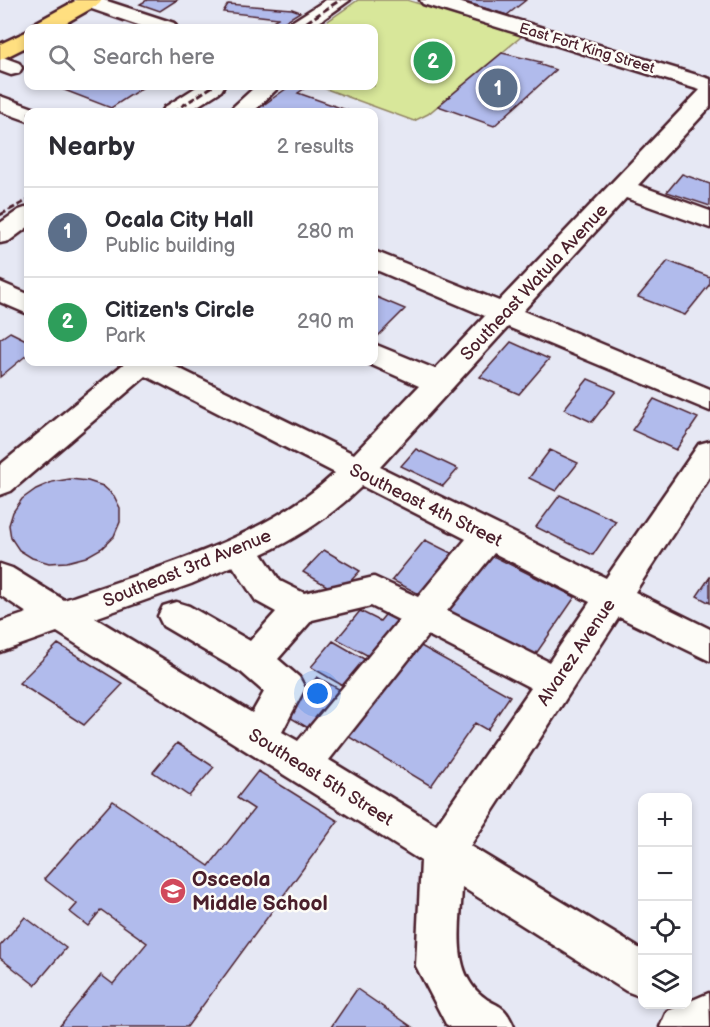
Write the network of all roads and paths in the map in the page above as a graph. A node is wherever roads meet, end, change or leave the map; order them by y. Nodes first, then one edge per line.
1 (340, 0) edge
2 (430, 0) edge
3 (89, 1) edge
4 (50, 24) edge
5 (154, 24) edge
6 (304, 24) edge
7 (24, 41) edge
8 (4, 61) edge
9 (710, 86) edge
10 (207, 90) edge
11 (264, 90) edge
12 (710, 93) edge
13 (0, 103) edge
14 (245, 107) dead end
15 (179, 108) edge
16 (24, 112) edge
17 (622, 188) junction
18 (24, 217) edge
19 (710, 220) edge
20 (0, 235) edge
21 (378, 261) edge
22 (0, 291) edge
23 (24, 303) edge
24 (504, 314) junction
25 (378, 356) edge
26 (138, 366) edge
27 (151, 366) edge
28 (439, 383) junction
29 (710, 401) edge
30 (710, 452) edge
31 (357, 471) junction
32 (0, 483) edge
33 (488, 536) junction
34 (240, 548) junction
35 (0, 578) edge
36 (613, 598) junction
37 (301, 608) junction
38 (176, 616) dead end
39 (423, 616) junction
40 (60, 617) junction
41 (0, 637) edge
42 (710, 646) edge
43 (254, 662) junction
44 (556, 683) junction
45 (258, 738) junction
46 (302, 765) junction
47 (442, 852) junction
48 (638, 973) edge
49 (491, 1027) edge

1 - 6 street
2 - 9 street, East Fort King Street
3 - 4 main road
3 - 5 street
7 - 8 main road
10 - 15 street
11 - 14 street
12 - 17 street, Southeast Watula Avenue
13 - 16 street
17 - 19 street
17 - 24 street, Southeast Watula Avenue
18 - 20 street
21 - 24 street
22 - 23 street
24 - 28 street, Southeast Watula Avenue
24 - 29 street
25 - 28 street
26 - 32 street
27 - 31 street, Southeast 4th Street
28 - 31 street, Southeast Watula Avenue
30 - 36 street, Alvarez Avenue
31 - 33 street, Southeast 4th Street
31 - 34 street, Southeast 3rd Avenue
33 - 36 street, Southeast 4th Street
33 - 39 street
34 - 37 street
34 - 40 street, Southeast 3rd Avenue
35 - 40 street, Southeast 5th Street
36 - 42 street, Southeast 4th Street
36 - 44 street, Alvarez Avenue
37 - 39 street
37 - 43 street
38 - 43 street
39 - 44 street
39 - 46 street
40 - 41 street, Southeast 3rd Avenue
40 - 45 street, Southeast 5th Street
43 - 45 street
44 - 47 street, Alvarez Avenue
45 - 46 street, Southeast 5th Street
46 - 47 street, Southeast 5th Street
47 - 48 street, Southeast 5th Street
47 - 49 street

